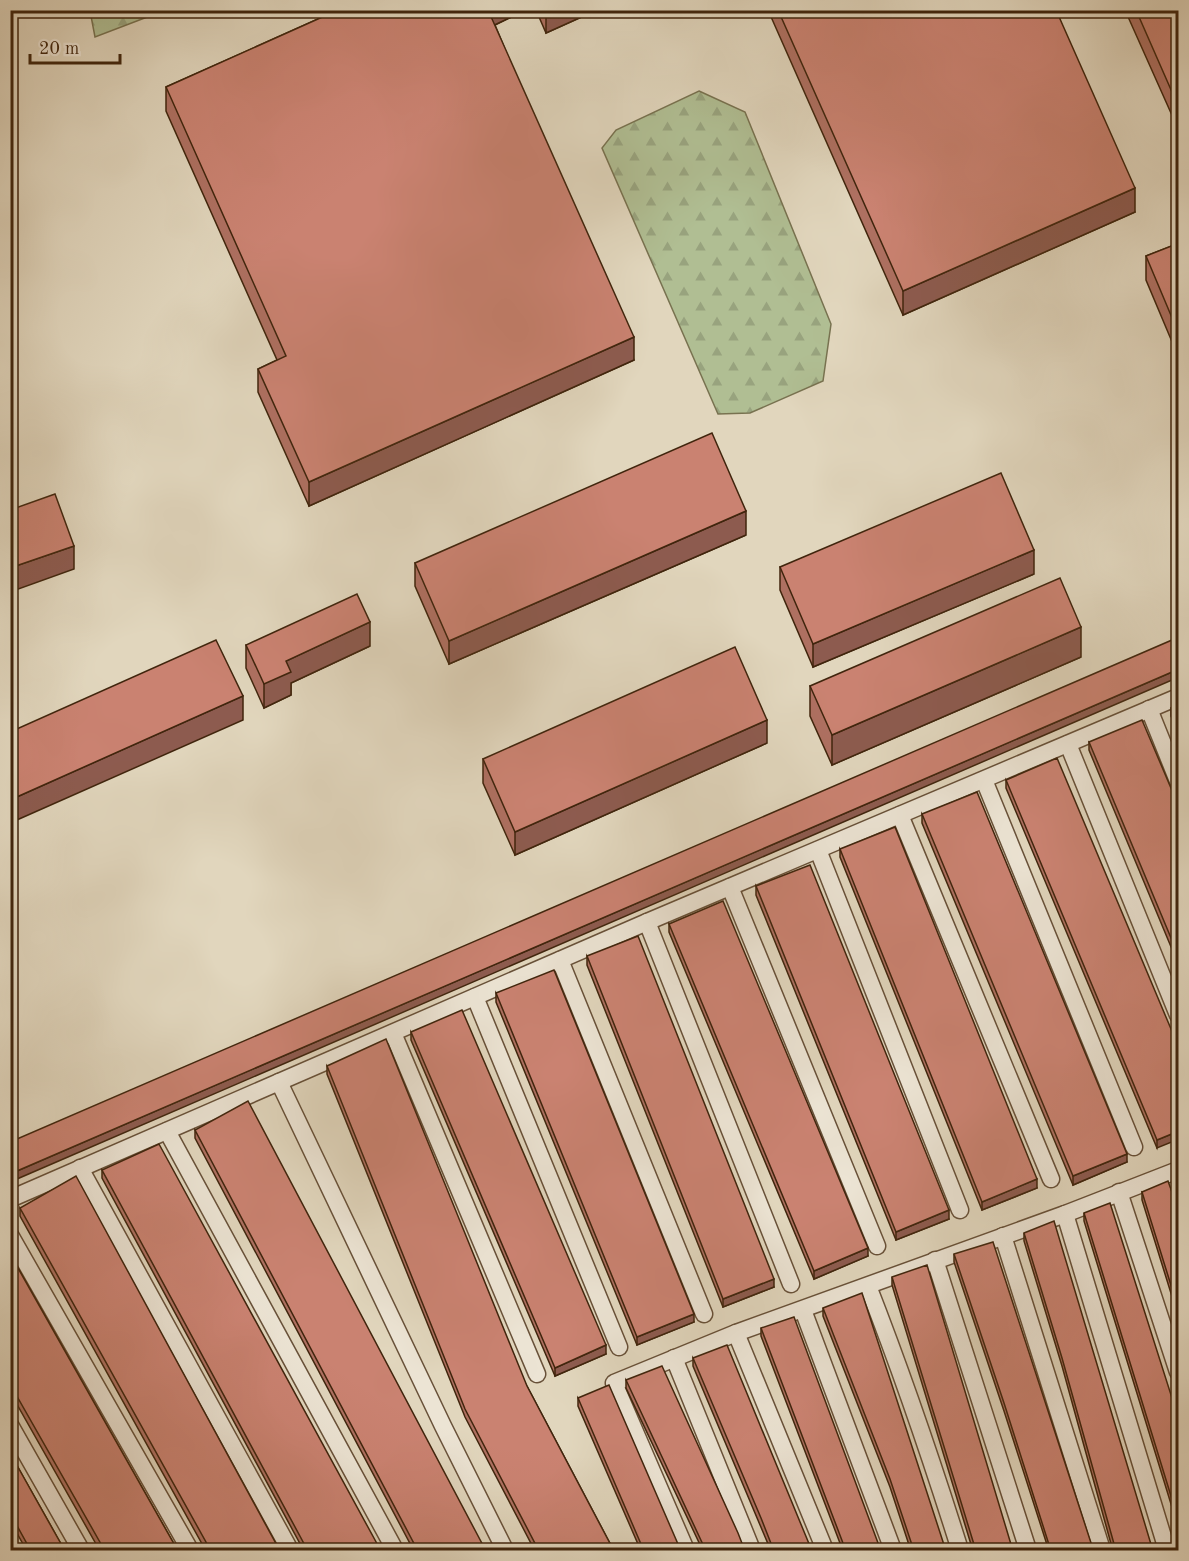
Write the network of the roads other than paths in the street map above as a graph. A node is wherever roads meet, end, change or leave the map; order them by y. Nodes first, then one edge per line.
1 (1179, 697) edge
2 (1149, 709) junction
3 (1068, 744) junction
4 (984, 780) junction
5 (1179, 781) edge
6 (900, 815) junction
7 (818, 850) junction
8 (730, 887) junction
9 (647, 922) junction
10 (560, 960) junction
11 (475, 997) junction
12 (1179, 1015) edge
13 (393, 1033) junction
14 (279, 1082) junction
15 (167, 1131) junction
16 (1134, 1147) dead end
17 (80, 1168) junction
18 (1179, 1170) edge
19 (1051, 1179) dead end
20 (1119, 1192) junction
21 (10, 1199) edge
22 (960, 1210) dead end
23 (1065, 1214) junction
24 (10, 1236) edge
25 (1003, 1236) junction
26 (877, 1246) dead end
27 (935, 1260) junction
28 (790, 1284) dead end
29 (868, 1286) junction
30 (803, 1310) junction
31 (705, 1314) dead end
32 (736, 1333) junction
33 (619, 1347) dead end
34 (674, 1358) junction
35 (1179, 1372) edge
36 (537, 1374) dead end
37 (10, 1425) edge
38 (1167, 1550) edge
39 (81, 1551) edge
40 (189, 1551) edge
41 (290, 1551) edge
42 (395, 1551) edge
43 (505, 1551) edge
44 (686, 1551) edge
45 (752, 1551) edge
46 (825, 1551) edge
47 (893, 1551) edge
48 (960, 1551) edge
49 (1028, 1551) edge
50 (1102, 1551) edge

1 - 2 lane
2 - 3 lane
2 - 5 lane
3 - 4 lane
3 - 12 lane
4 - 6 lane
4 - 16 lane
6 - 7 lane
6 - 19 lane
7 - 8 lane
7 - 22 lane
8 - 9 lane
8 - 26 lane
9 - 10 lane
9 - 28 lane
10 - 11 lane
10 - 31 lane
11 - 13 lane
11 - 33 lane
13 - 14 lane
13 - 36 lane
14 - 15 lane
14 - 43 lane
15 - 17 lane
15 - 42 lane
17 - 21 lane
17 - 41 lane
18 - 20 lane
20 - 23 lane
20 - 35 lane
23 - 25 lane
23 - 38 lane
24 - 40 lane
25 - 27 lane
25 - 50 lane
27 - 29 lane
27 - 49 lane
29 - 30 lane
29 - 48 lane
30 - 32 lane
30 - 47 lane
32 - 34 lane
32 - 46 lane
34 - 44 lane
34 - 45 lane
37 - 39 lane

